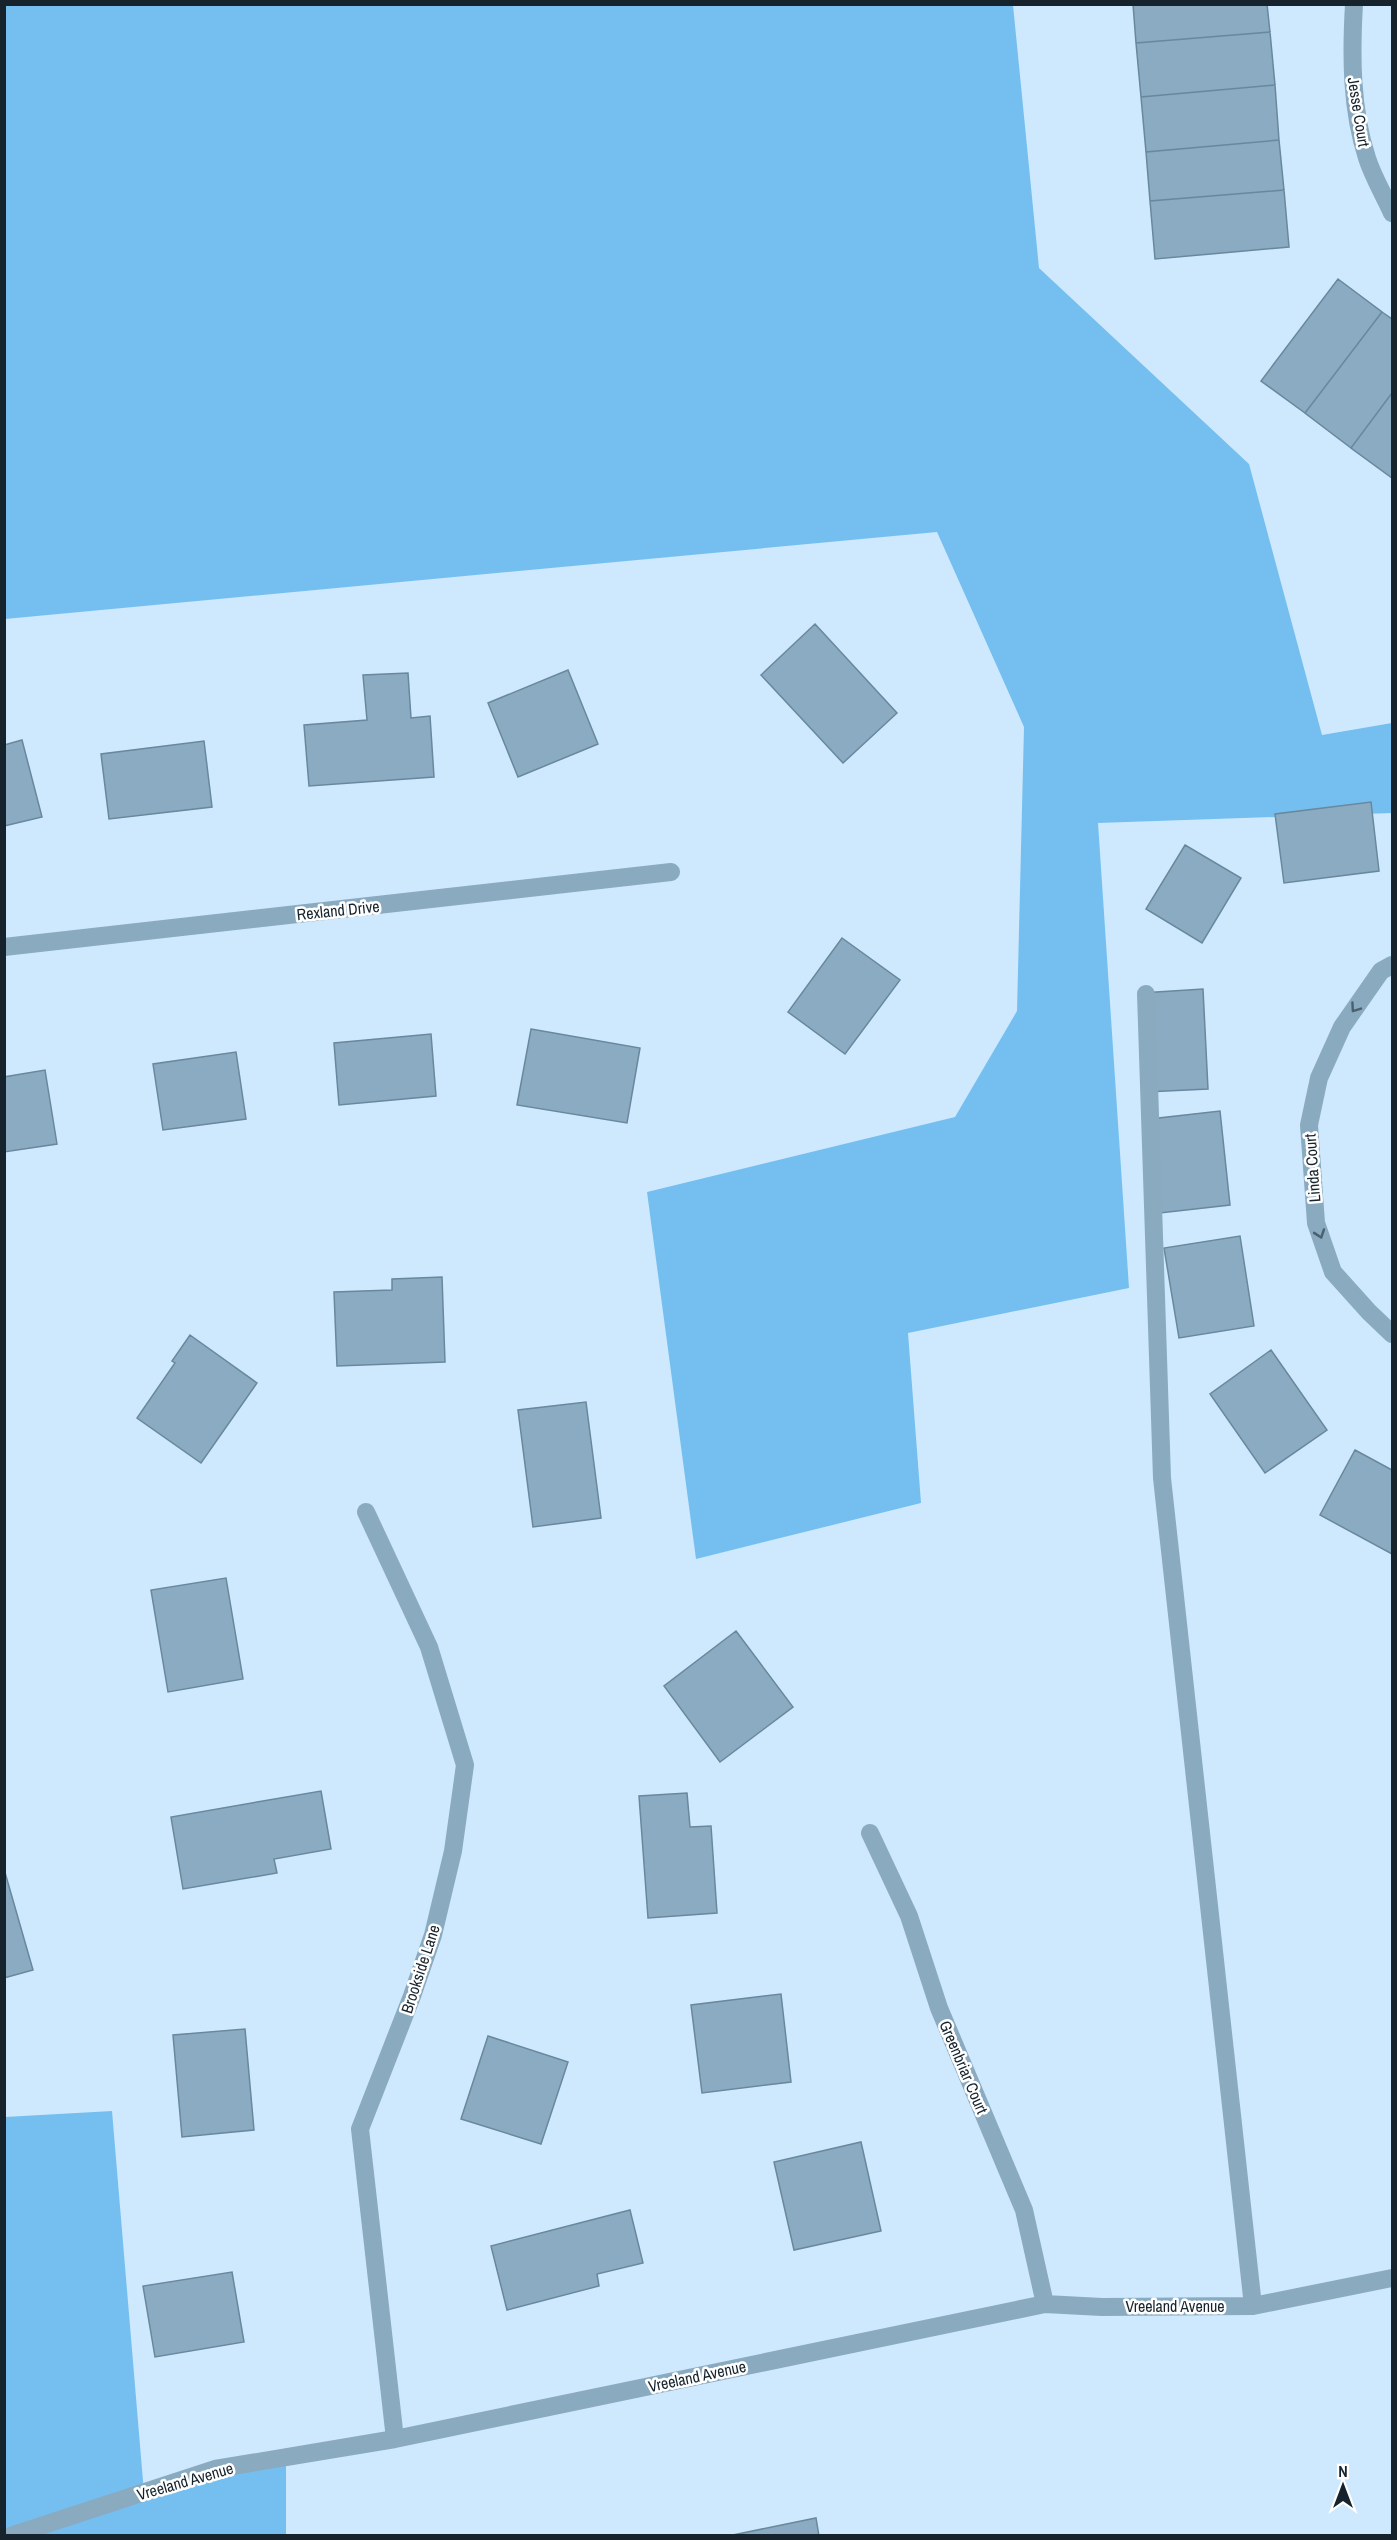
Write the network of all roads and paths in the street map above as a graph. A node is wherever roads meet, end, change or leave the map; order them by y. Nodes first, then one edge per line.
1 (1354, 4) edge
2 (1392, 213) edge
3 (671, 872) dead end
4 (4, 947) edge
5 (1392, 965) edge
6 (1146, 993) dead end
7 (1392, 1334) edge
8 (366, 1512) dead end
9 (870, 1833) dead end
10 (1392, 2278) edge
11 (1045, 2304) junction
12 (1253, 2306) junction
13 (395, 2439) junction
14 (10, 2535) edge

1 - 2 street, Jesse Court
3 - 4 street, Rexland Drive
5 -> 7 street, Linda Court
6 - 12 street
8 - 13 street, Brookside Lane
9 - 11 street, Greenbriar Court
10 - 12 street, Vreeland Avenue
11 - 12 street, Vreeland Avenue
11 - 13 street, Vreeland Avenue
13 - 14 street, Vreeland Avenue

